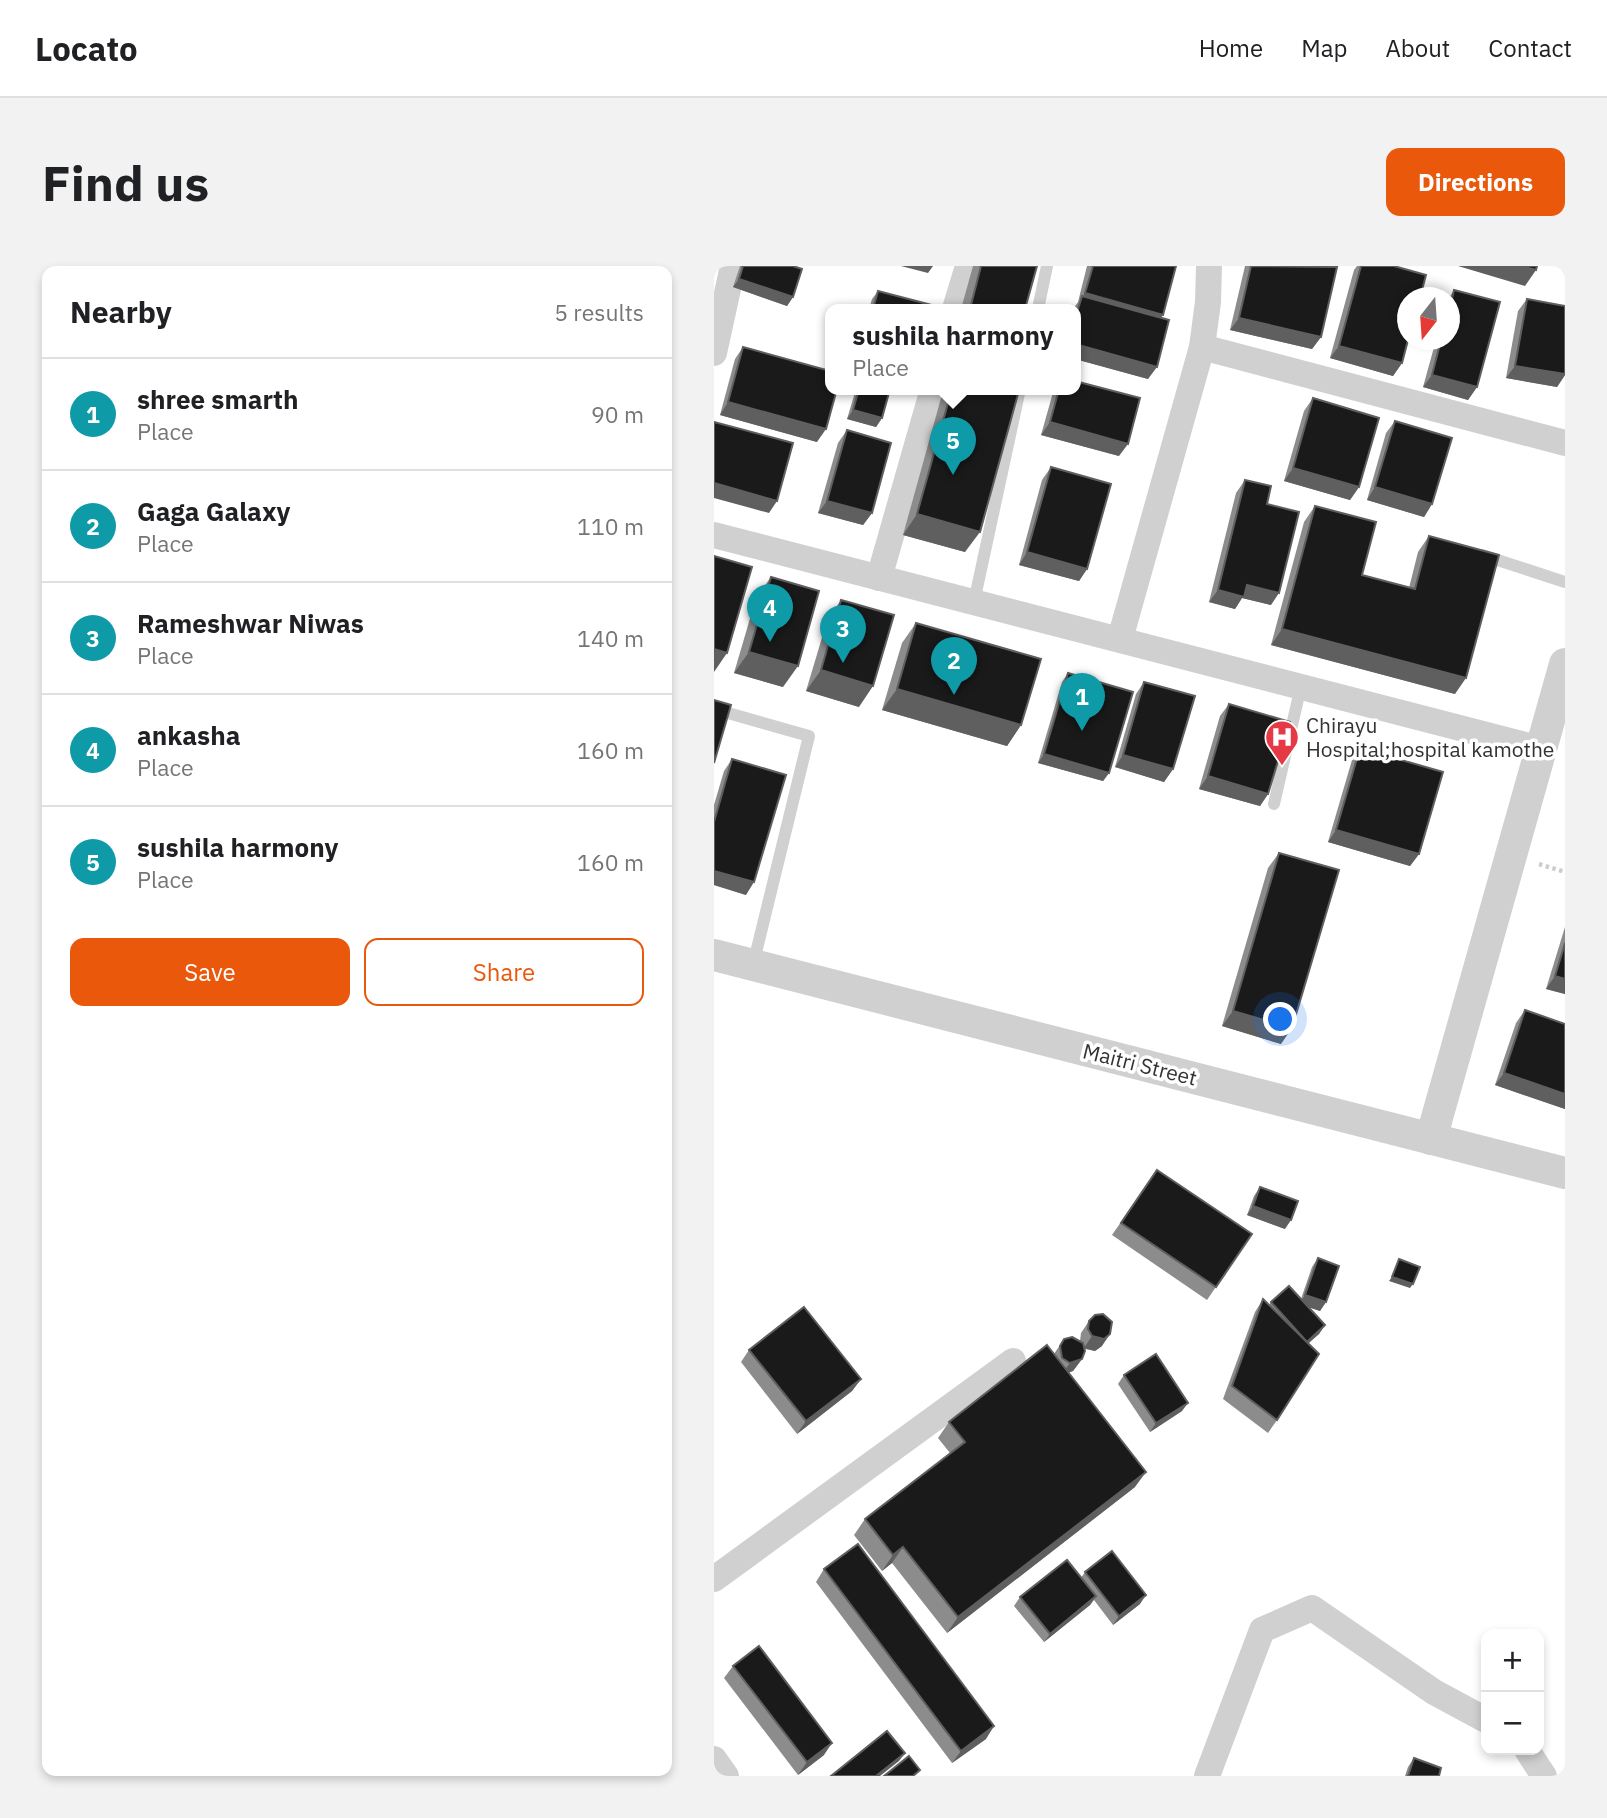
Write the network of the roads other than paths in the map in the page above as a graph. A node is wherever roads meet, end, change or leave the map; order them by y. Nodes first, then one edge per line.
1 (733, 266) edge
2 (968, 266) edge
3 (1047, 266) edge
4 (1209, 266) edge
5 (957, 304) edge
6 (1039, 304) edge
7 (1202, 347) junction
8 (714, 353) edge
9 (931, 395) edge
10 (1019, 395) edge
11 (1565, 443) edge
12 (714, 535) edge
13 (1471, 551) edge
14 (879, 578) junction
15 (1565, 582) edge
16 (974, 602) junction
17 (1120, 639) junction
18 (1565, 664) edge
19 (1301, 686) junction
20 (714, 709) edge
21 (1541, 749) junction
22 (1275, 804) dead end
23 (714, 955) edge
24 (752, 965) junction
25 (1431, 1139) junction
26 (1565, 1173) edge
27 (1013, 1361) dead end
28 (714, 1579) edge
29 (1481, 1717) edge
30 (1530, 1755) edge
31 (714, 1759) edge
32 (726, 1776) edge
33 (1207, 1776) edge
34 (1544, 1776) edge

1 - 8 street
2 - 5 street
3 - 6 lane
4 - 7 street
7 - 11 street
7 - 17 street
9 - 14 street
10 - 16 lane
12 - 14 street
13 - 15 lane
14 - 16 street
16 - 17 street
17 - 19 street
18 - 21 street
19 - 21 street
19 - 22 lane
20 - 24 lane
21 - 25 street
23 - 24 street, Maitri Street
24 - 25 street, Maitri Street
25 - 26 street, Maitri Street
27 - 28 street
29 - 33 street
30 - 34 street
31 - 32 street

